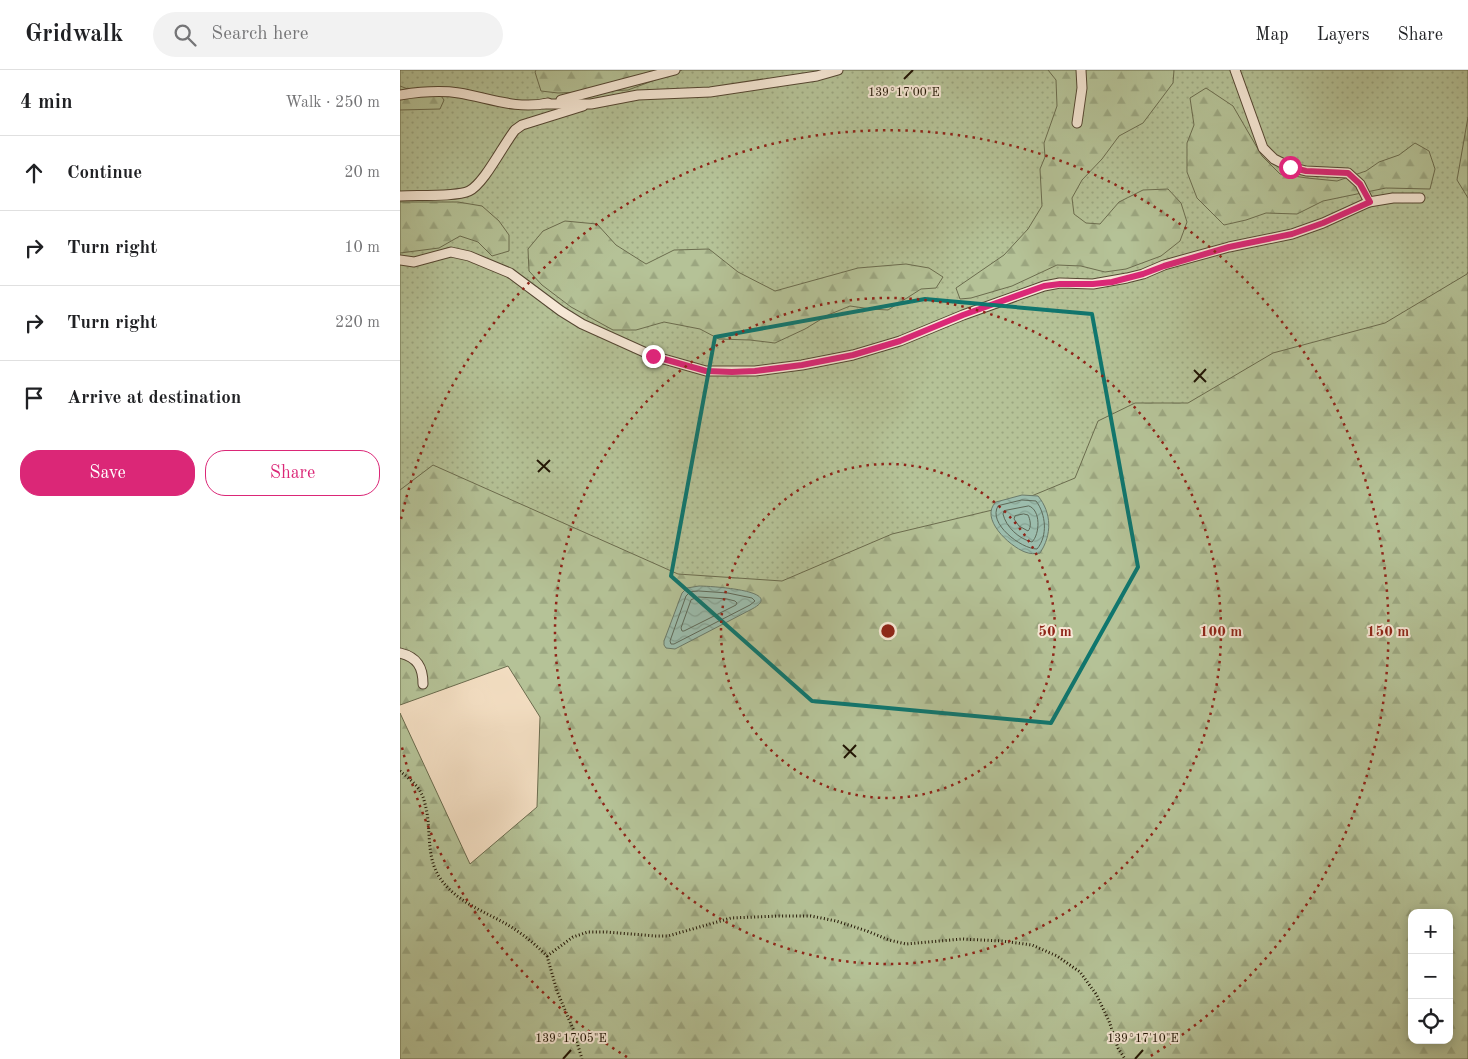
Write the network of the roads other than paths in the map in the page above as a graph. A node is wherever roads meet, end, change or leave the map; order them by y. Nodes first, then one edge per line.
1 (675, 70) edge
2 (838, 70) edge
3 (1082, 70) edge
4 (1235, 70) edge
5 (400, 95) edge
6 (544, 104) junction
7 (591, 104) junction
8 (1077, 123) dead end
9 (400, 196) edge
10 (1420, 198) dead end
11 (1370, 202) junction
12 (400, 260) edge
13 (400, 653) edge
14 (423, 684) dead end

1 - 6 lane
2 - 7 lane
3 - 8 lane
4 - 11 lane
5 - 6 lane
6 - 7 lane
7 - 9 lane
10 - 11 lane
11 - 12 lane
13 - 14 lane

